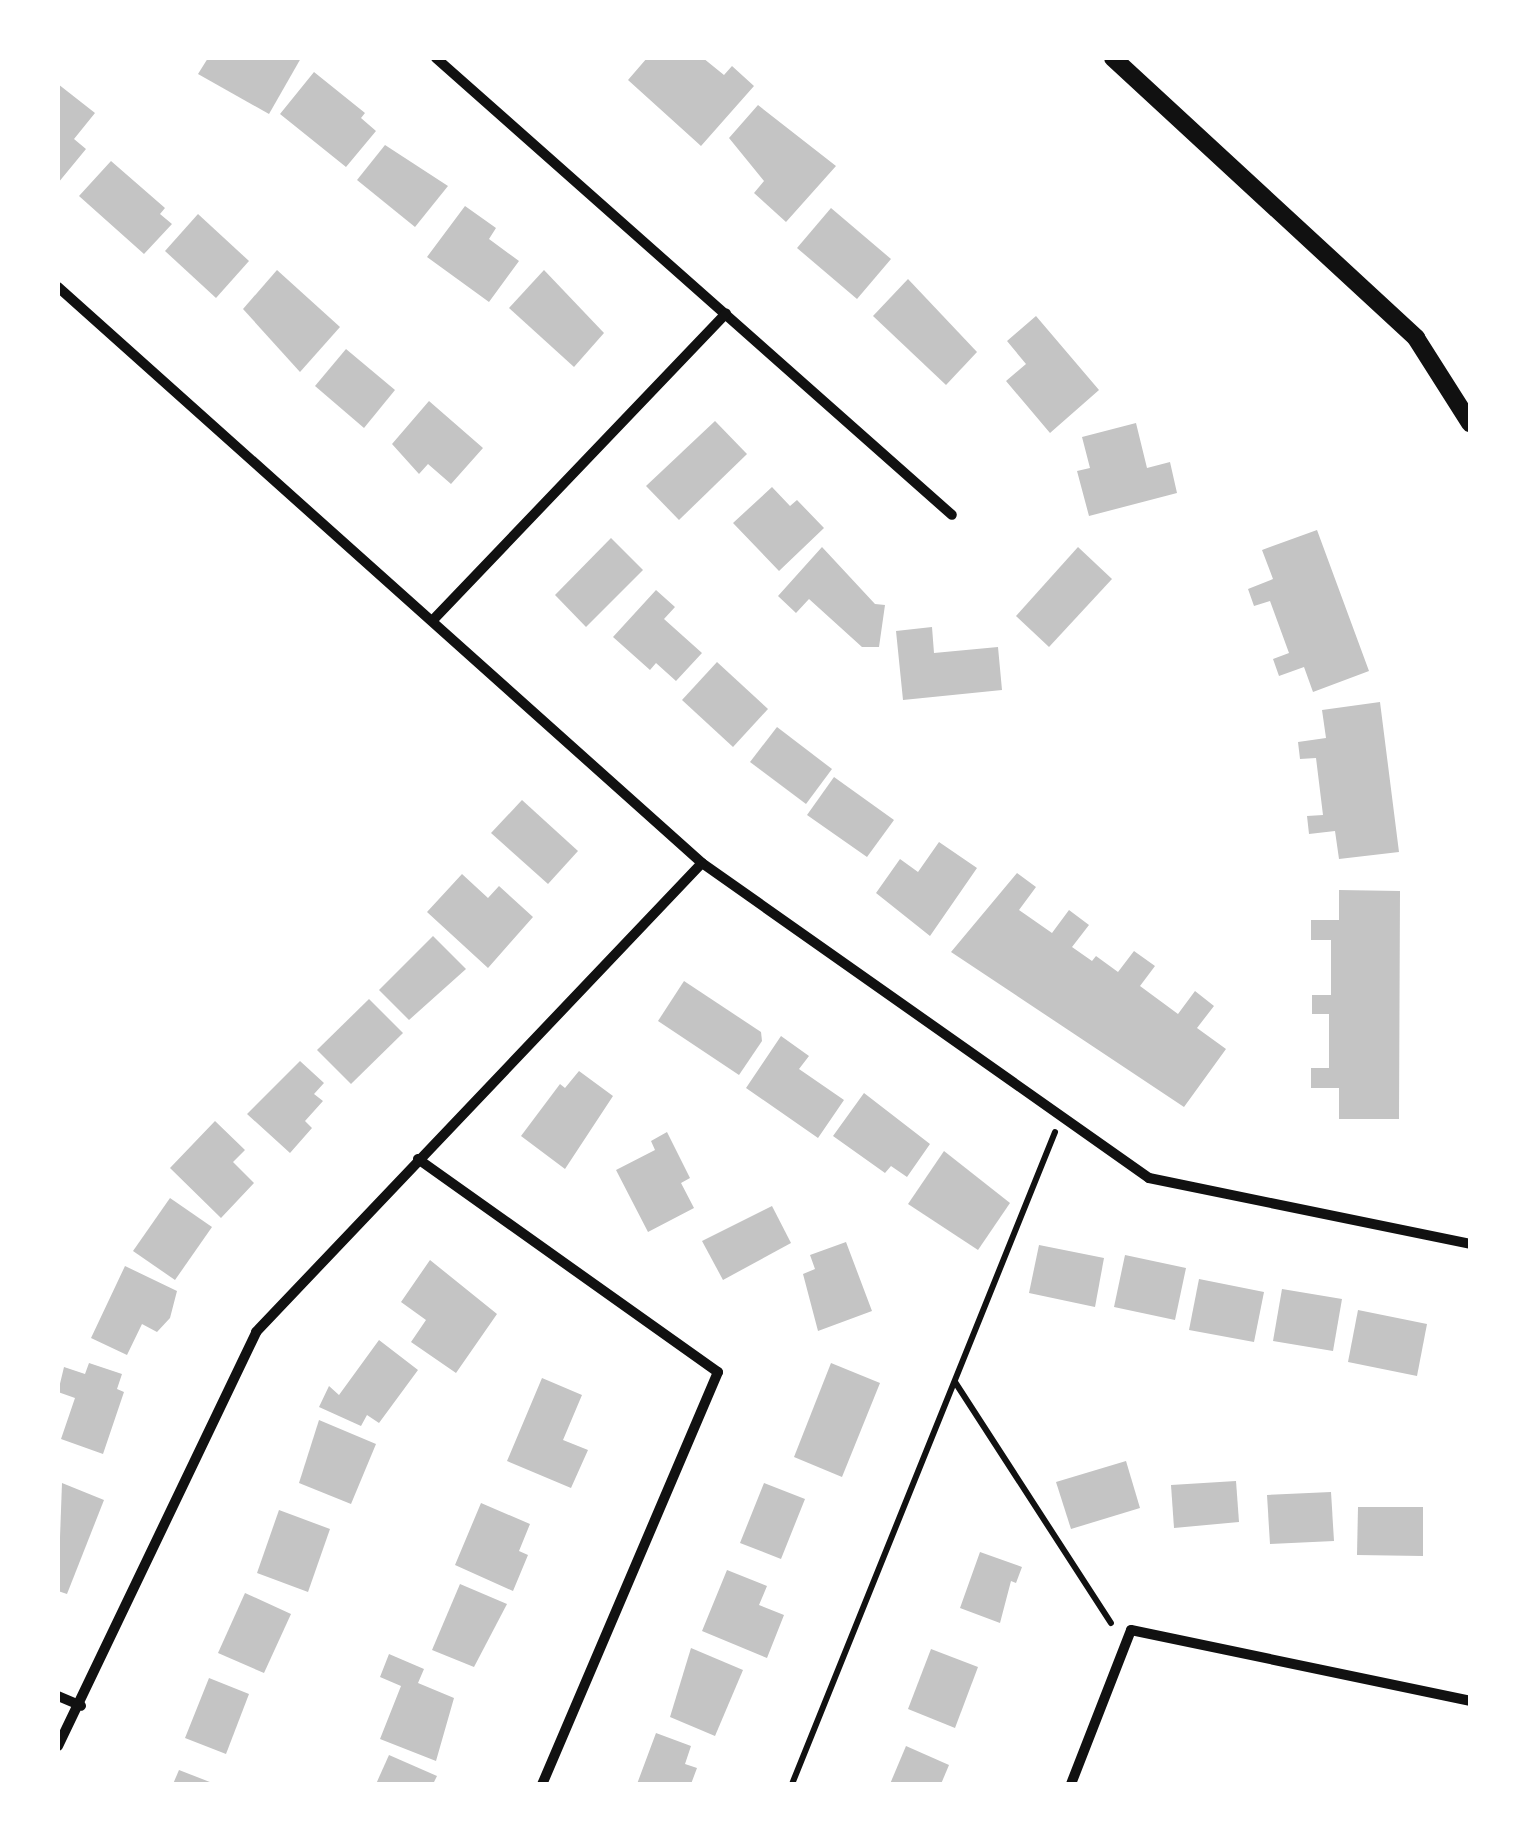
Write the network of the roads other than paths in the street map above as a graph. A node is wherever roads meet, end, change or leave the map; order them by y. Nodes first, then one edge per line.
1 (436, 58) edge
2 (1113, 58) edge
3 (58, 287) edge
4 (726, 313) junction
5 (1470, 423) edge
6 (952, 514) dead end
7 (433, 620) junction
8 (702, 863) junction
9 (418, 1159) junction
10 (1470, 1244) edge
11 (58, 1696) edge
12 (1470, 1701) edge
13 (80, 1706) junction
14 (58, 1746) edge
15 (542, 1784) edge
16 (1070, 1784) edge

1 - 4 street
2 - 5 street
3 - 7 street
4 - 6 street
4 - 7 street
7 - 8 street
8 - 9 street
8 - 10 street
9 - 13 street
9 - 15 street
11 - 13 street
12 - 16 street
13 - 14 street

